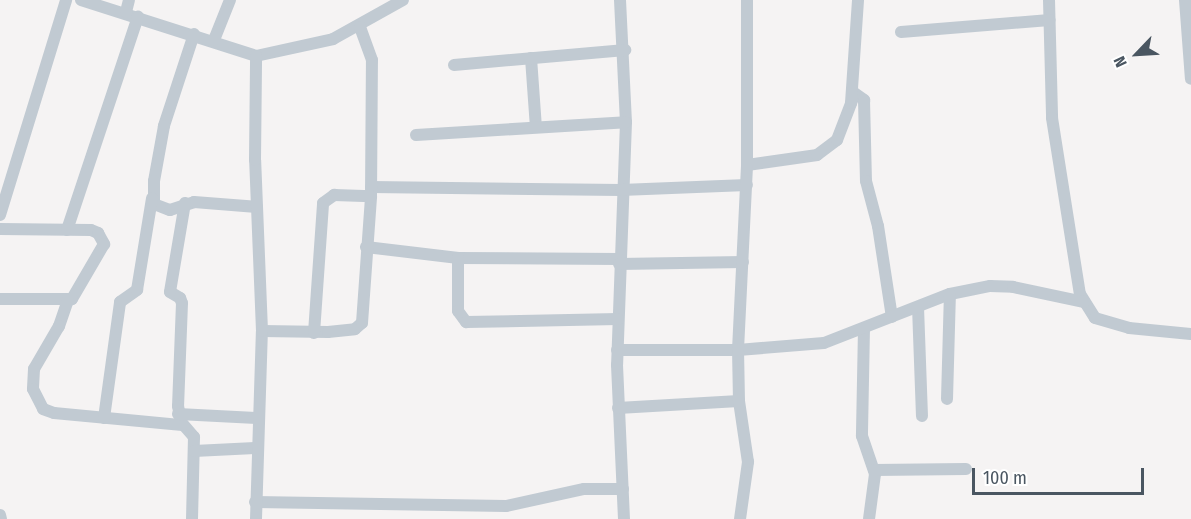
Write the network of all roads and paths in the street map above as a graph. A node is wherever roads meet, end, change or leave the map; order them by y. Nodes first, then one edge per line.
1 (66, 0) edge
2 (81, 0) edge
3 (230, 0) edge
4 (403, 0) edge
5 (621, 0) edge
6 (747, 0) edge
7 (858, 0) edge
8 (1049, 0) edge
9 (1185, 0) edge
10 (131, 9) edge
11 (1050, 20) junction
12 (360, 27) junction
13 (901, 32) dead end
14 (194, 34) junction
15 (214, 40) junction
16 (625, 50) junction
17 (256, 56) junction
18 (531, 58) junction
19 (454, 65) dead end
20 (1191, 80) edge
21 (853, 92) junction
22 (626, 122) junction
23 (536, 127) junction
24 (416, 135) dead end
25 (747, 165) junction
26 (747, 185) junction
27 (621, 190) junction
28 (371, 192) junction
29 (152, 198) junction
30 (185, 203) junction
31 (257, 207) junction
32 (0, 214) edge
33 (0, 229) edge
34 (67, 230) junction
35 (366, 247) junction
36 (458, 258) junction
37 (619, 261) junction
38 (743, 262) junction
39 (950, 294) junction
40 (0, 299) edge
41 (68, 300) junction
42 (1084, 302) junction
43 (918, 307) junction
44 (892, 317) junction
45 (618, 319) junction
46 (864, 328) junction
47 (262, 331) junction
48 (314, 333) junction
49 (1191, 334) edge
50 (617, 350) junction
51 (738, 350) junction
52 (946, 399) dead end
53 (740, 401) junction
54 (618, 408) junction
55 (922, 416) dead end
56 (104, 418) junction
57 (257, 418) junction
58 (180, 419) junction
59 (255, 448) junction
60 (194, 450) junction
61 (966, 469) dead end
62 (874, 470) junction
63 (623, 489) junction
64 (255, 502) junction
65 (192, 519) edge
66 (256, 519) edge
67 (624, 519) edge
68 (740, 519) edge
69 (869, 519) edge

1 - 32 street
2 - 10 street
3 - 15 street
4 - 12 street
5 - 16 street
6 - 25 street
7 - 21 street
8 - 11 street
9 - 20 street
10 - 14 street
10 - 34 street
11 - 13 street
11 - 42 street
12 - 17 street
12 - 28 street
14 - 15 street
14 - 29 street
15 - 17 street
16 - 18 street
16 - 22 street
17 - 31 street
18 - 19 street
18 - 23 street
21 - 25 street
21 - 44 street
22 - 23 street
22 - 27 street
23 - 24 street
25 - 26 street
26 - 27 street
26 - 38 street
27 - 28 street
27 - 37 street
28 - 35 street
28 - 48 street
29 - 30 street
29 - 56 street
30 - 31 street
30 - 58 street
31 - 47 street
33 - 34 street
34 - 41 street
35 - 36 street
35 - 48 street
36 - 37 street
36 - 45 street
37 - 38 street
37 - 45 street
38 - 51 street
39 - 42 street
39 - 43 street
39 - 52 street
40 - 41 street
41 - 56 street
42 - 49 street
43 - 44 street
43 - 55 street
44 - 46 street
45 - 50 street
46 - 51 street
46 - 62 street
47 - 48 street
47 - 57 street
50 - 51 street
50 - 54 street
51 - 53 street
53 - 54 street
53 - 68 street
54 - 63 street
56 - 58 street
57 - 58 street
57 - 59 street
58 - 60 street
59 - 60 street
59 - 64 street
60 - 65 street
61 - 62 street
62 - 69 street
63 - 64 street
63 - 67 street
64 - 66 street

